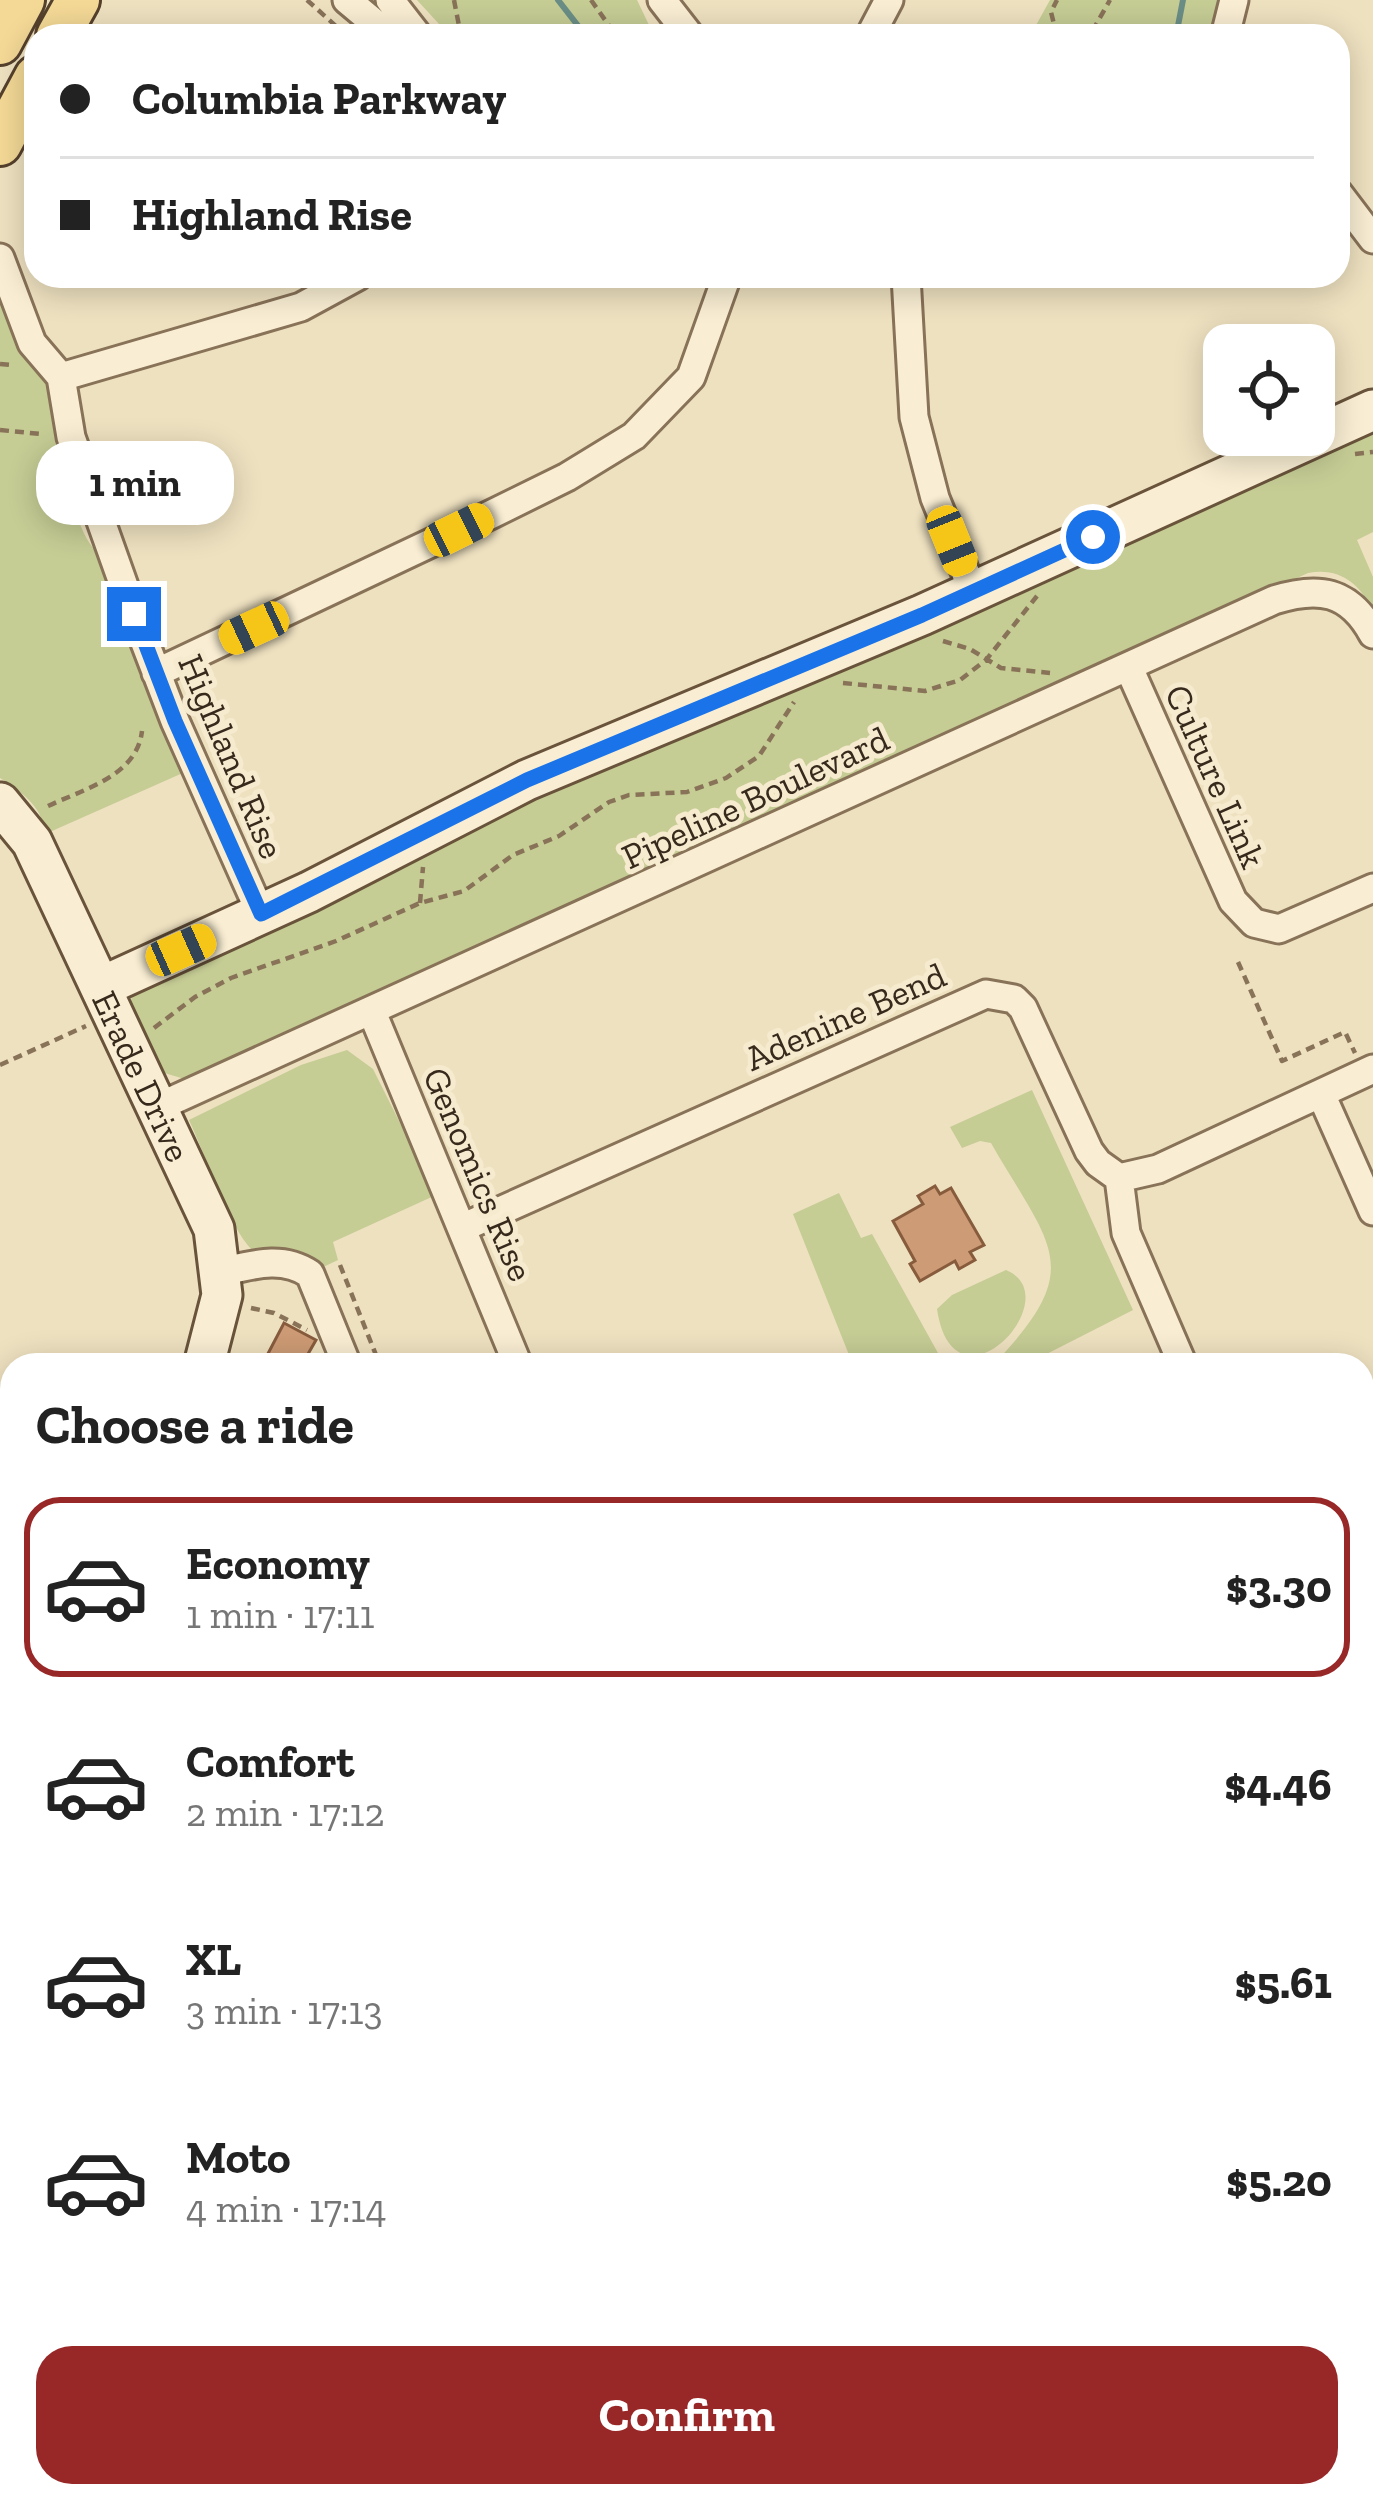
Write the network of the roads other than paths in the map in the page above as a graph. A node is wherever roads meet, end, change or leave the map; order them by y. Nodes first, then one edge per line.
1 (23, 0) edge
2 (347, 0) edge
3 (390, 0) edge
4 (662, 0) edge
5 (376, 24) edge
6 (409, 24) edge
7 (681, 24) edge
8 (0, 43) edge
9 (24, 99) edge
10 (0, 144) edge
11 (1350, 209) edge
12 (1373, 239) edge
13 (0, 258) edge
14 (318, 288) edge
15 (723, 288) edge
16 (907, 288) edge
17 (62, 377) junction
18 (1373, 410) edge
19 (973, 591) junction
20 (1373, 634) edge
21 (1129, 668) junction
22 (156, 673) junction
23 (0, 803) edge
24 (1373, 888) edge
25 (261, 914) junction
26 (117, 1011) junction
27 (372, 1012) junction
28 (1366, 1067) edge
29 (1321, 1094) junction
30 (158, 1107) junction
31 (1119, 1178) junction
32 (1373, 1211) edge
33 (464, 1228) junction
34 (221, 1272) junction
35 (207, 1353) edge
36 (342, 1353) edge
37 (513, 1353) edge
38 (1178, 1353) edge

1 - 8 main road
2 - 5 street
3 - 6 street
4 - 7 street
9 - 10 main road
11 - 12 street
13 - 17 street
14 - 17 street
15 - 22 street
16 - 19 street
17 - 22 street, Highland Rise
18 - 19 street
19 - 25 street
20 - 21 street, Pipeline Boulevard
21 - 24 street, Culture Link
21 - 27 street, Pipeline Boulevard
22 - 25 street, Highland Rise
23 - 26 street, Erade Drive
25 - 26 street
26 - 30 street, Erade Drive
27 - 30 street, Pipeline Boulevard
27 - 33 street, Genomics Rise
28 - 29 street
29 - 31 street
29 - 32 street
30 - 34 street, Erade Drive
31 - 33 street, Adenine Bend
31 - 38 street
33 - 37 street, Genomics Rise
34 - 35 street, Erade Drive
34 - 36 street

